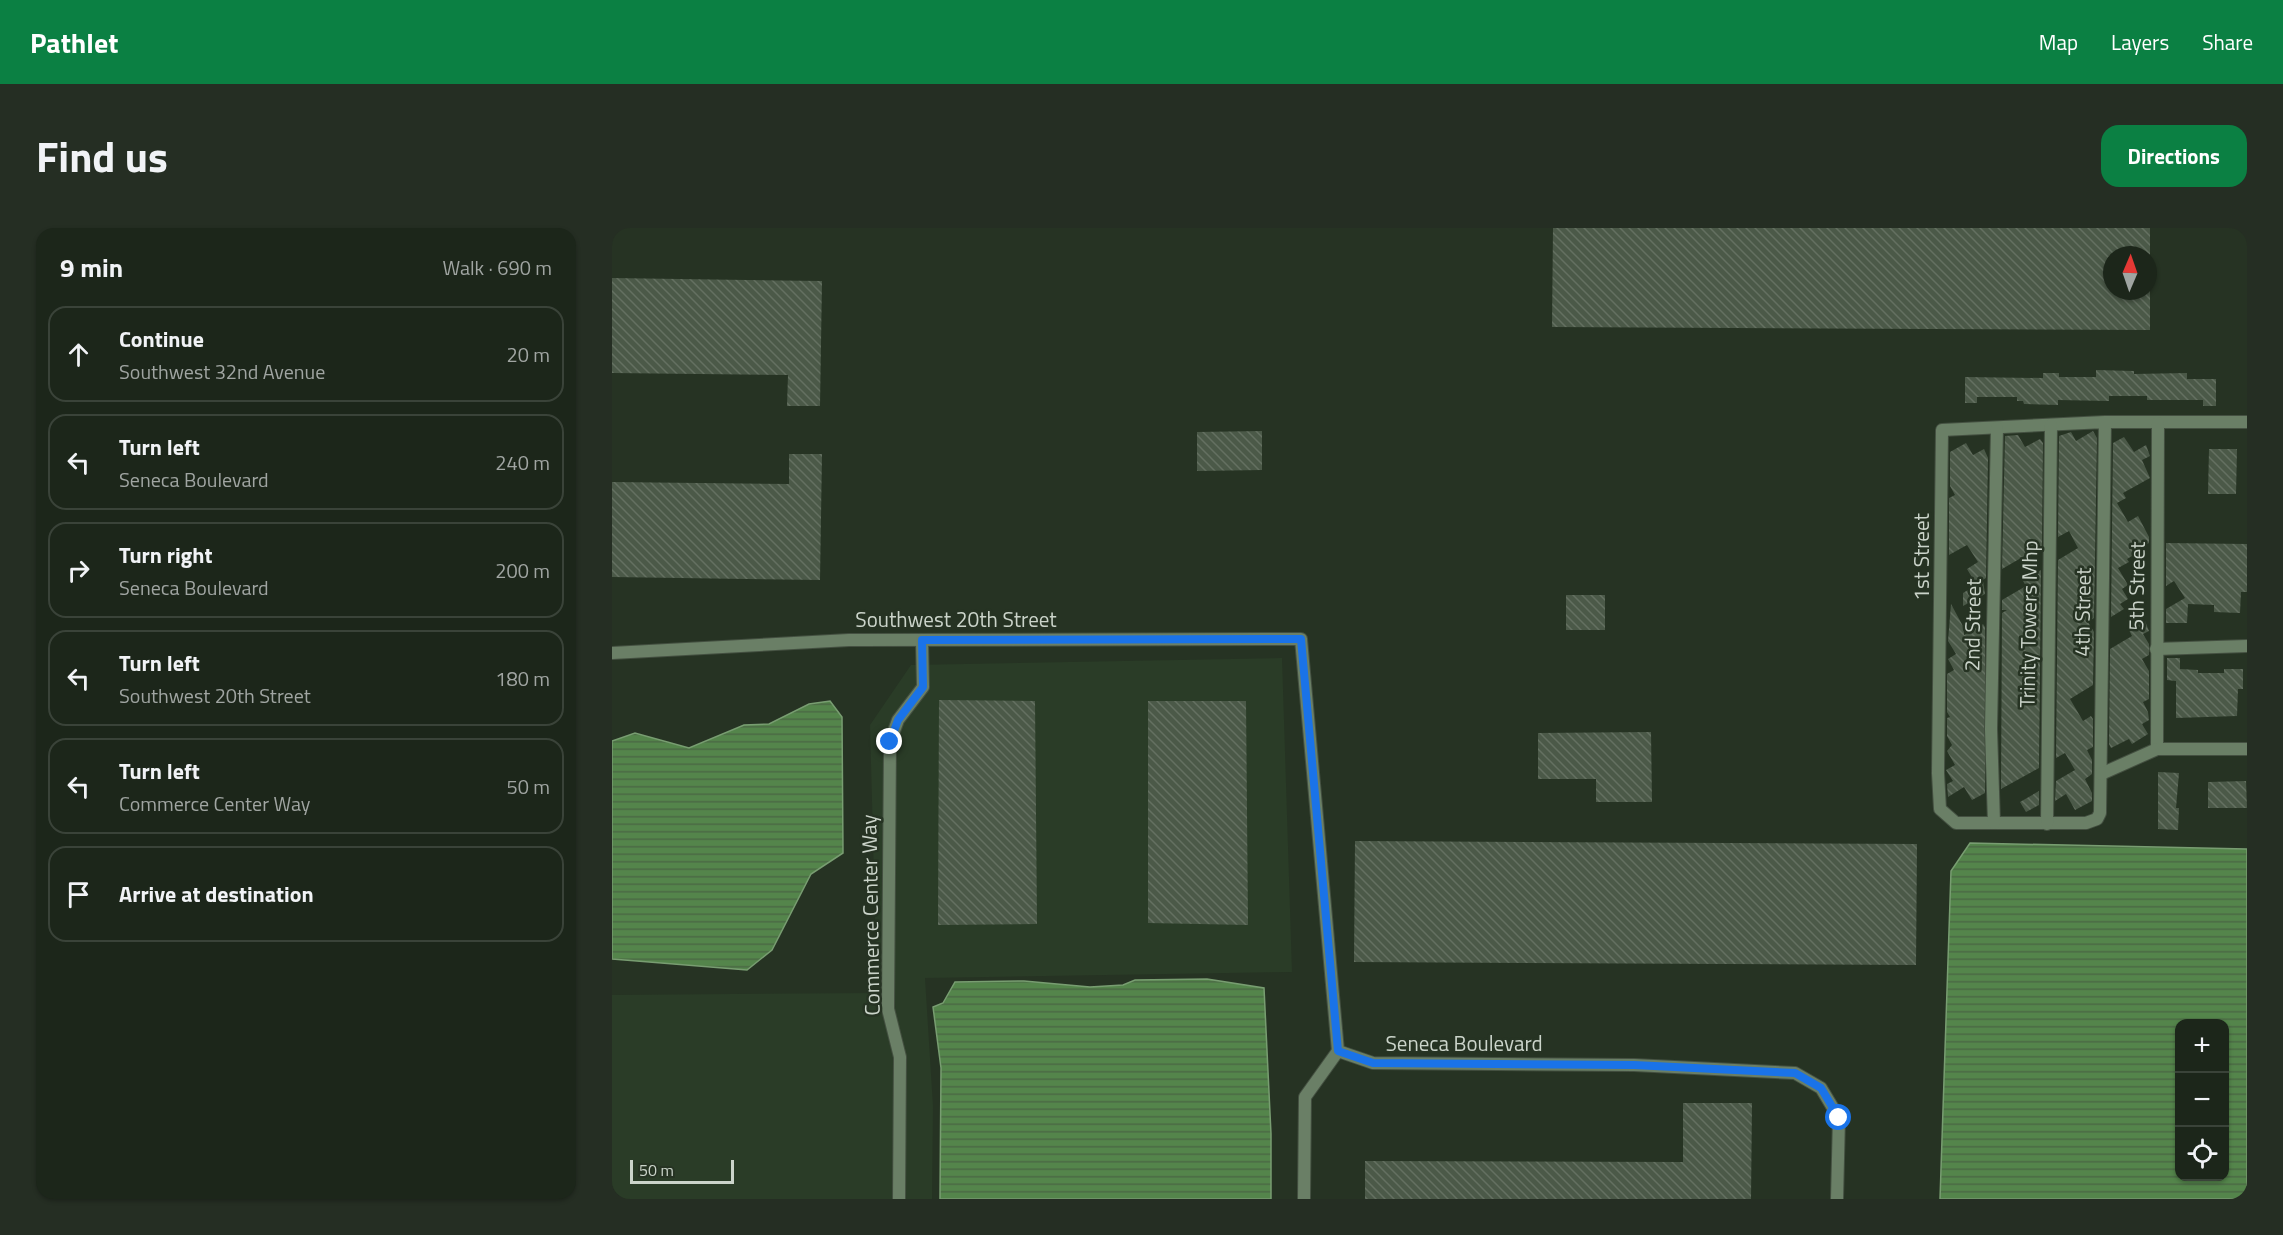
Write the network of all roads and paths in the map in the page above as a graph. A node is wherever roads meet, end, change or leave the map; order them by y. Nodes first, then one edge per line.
1 (2104, 422) junction
2 (2247, 422) edge
3 (2158, 423) junction
4 (2051, 425) junction
5 (1997, 428) junction
6 (922, 640) junction
7 (2247, 646) edge
8 (2156, 649) junction
9 (612, 653) edge
10 (2157, 749) junction
11 (2247, 749) edge
12 (2101, 774) junction
13 (2102, 801) joint
14 (1994, 823) junction
15 (2047, 824) junction
16 (1338, 1051) junction
17 (899, 1199) edge
18 (1304, 1199) edge
19 (1837, 1199) edge

1 - 3 street, 1st Street
1 - 4 street, 1st Street
1 - 12 street, 4th Street
2 - 3 street, 1st Street
3 - 8 street, 5th Street
4 - 5 street, 1st Street
4 - 15 street, Trinity Towers Mhp
5 - 14 street, 2nd Street
5 - 14 street, 1st Street
6 - 9 street, Southwest 20th Street
6 - 16 street, Southwest 20th Street
6 - 17 street, Commerce Center Way
7 - 8 street
8 - 10 street, 5th Street
10 - 11 street
10 - 12 street
12 - 13 street, 4th Street
13 - 15 street, 1st Street
14 - 15 street, 1st Street
16 - 18 street
16 - 19 street, Seneca Boulevard

